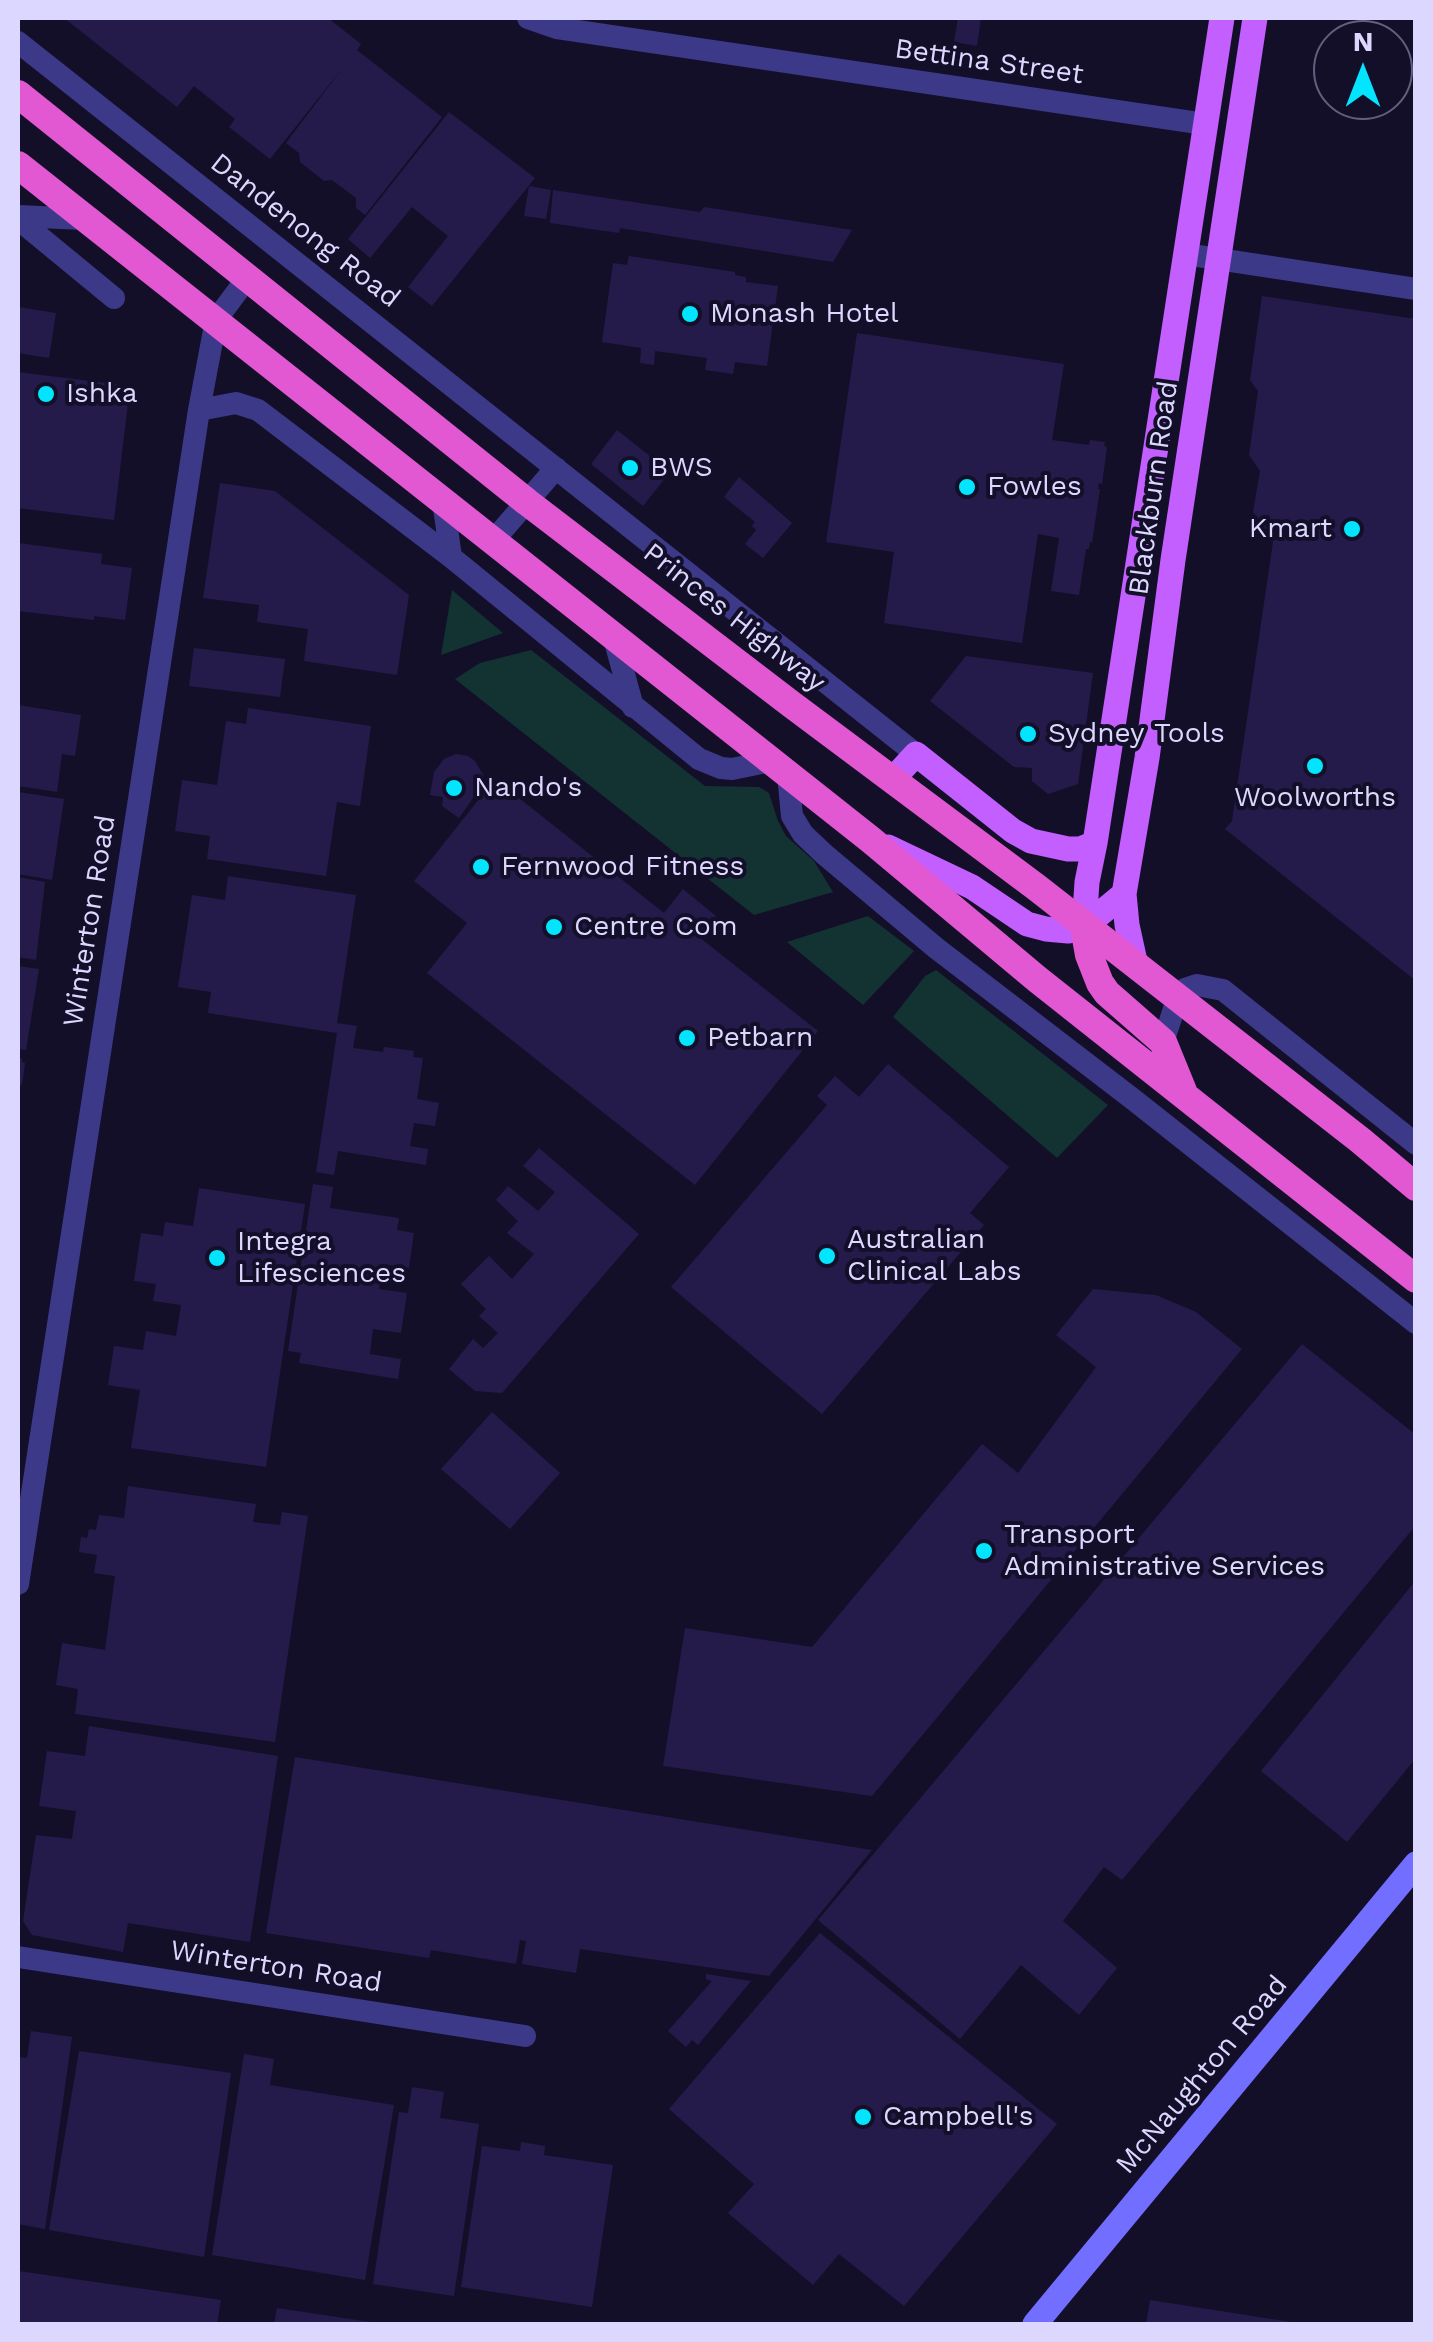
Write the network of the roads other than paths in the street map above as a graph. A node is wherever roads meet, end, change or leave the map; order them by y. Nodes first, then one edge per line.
1 (528, 18) edge
2 (1222, 18) edge
3 (1255, 18) edge
4 (18, 42) edge
5 (18, 94) edge
6 (1205, 124) junction
7 (18, 165) edge
8 (18, 218) edge
9 (84, 219) junction
10 (1185, 254) junction
11 (1218, 260) junction
12 (248, 278) junction
13 (1416, 289) edge
14 (114, 298) dead end
15 (216, 320) junction
16 (199, 410) junction
17 (556, 468) junction
18 (443, 502) junction
19 (527, 502) junction
20 (493, 541) junction
21 (452, 557) junction
22 (614, 638) junction
23 (634, 707) junction
24 (916, 754) junction
25 (779, 768) junction
26 (893, 779) junction
27 (871, 840) junction
28 (1096, 843) junction
29 (1124, 894) junction
30 (1084, 927) junction
31 (1136, 966) junction
32 (1178, 997) junction
33 (1163, 1042) junction
34 (1184, 1093) junction
35 (1369, 1105) junction
36 (1360, 1140) junction
37 (1416, 1144) edge
38 (1416, 1188) edge
39 (1416, 1278) edge
40 (1416, 1323) edge
41 (29, 1434) edge
42 (18, 1584) edge
43 (1416, 1864) edge
44 (18, 1958) edge
45 (526, 2036) dead end
46 (1034, 2324) edge

1 - 6 street, Bettina Street
2 - 6 main road, Blackburn Road
3 - 11 main road, Blackburn Road
4 - 17 street, Dandenong Road
5 - 12 highway, Princes Highway
6 - 10 main road, Blackburn Road
7 - 9 highway
8 - 9 street
8 - 14 street
9 - 15 highway
10 - 11 street
10 - 28 main road, Blackburn Road
11 - 13 street
11 - 29 main road, Blackburn Road
12 - 15 street, Winterton Road
12 - 19 highway, Princes Highway
15 - 16 street, Winterton Road
15 - 18 highway
16 - 21 street
16 - 41 street, Winterton Road
17 - 19 street
17 - 24 street, Dandenong Road
18 - 20 highway
18 - 21 street
19 - 20 street
19 - 26 highway, Princes Highway
20 - 22 highway
21 - 23 street
22 - 23 street
22 - 25 highway
23 - 25 street
24 - 26 main road
24 - 28 main road
25 - 27 highway
25 - 40 street
26 - 30 highway, Princes Highway
27 - 30 main road
27 - 34 highway
28 - 30 main road, Blackburn Road
29 - 30 main road
29 - 31 main road, Blackburn Road
30 - 31 highway, Princes Highway
30 - 33 highway
31 - 32 highway, Princes Highway
32 - 33 street
32 - 35 street
32 - 36 highway, Princes Highway
33 - 34 highway
34 - 39 highway
35 - 36 street
35 - 37 street
36 - 38 highway, Princes Highway
41 - 42 street, Winterton Road
43 - 46 main road, McNaughton Road
44 - 45 street, Winterton Road

